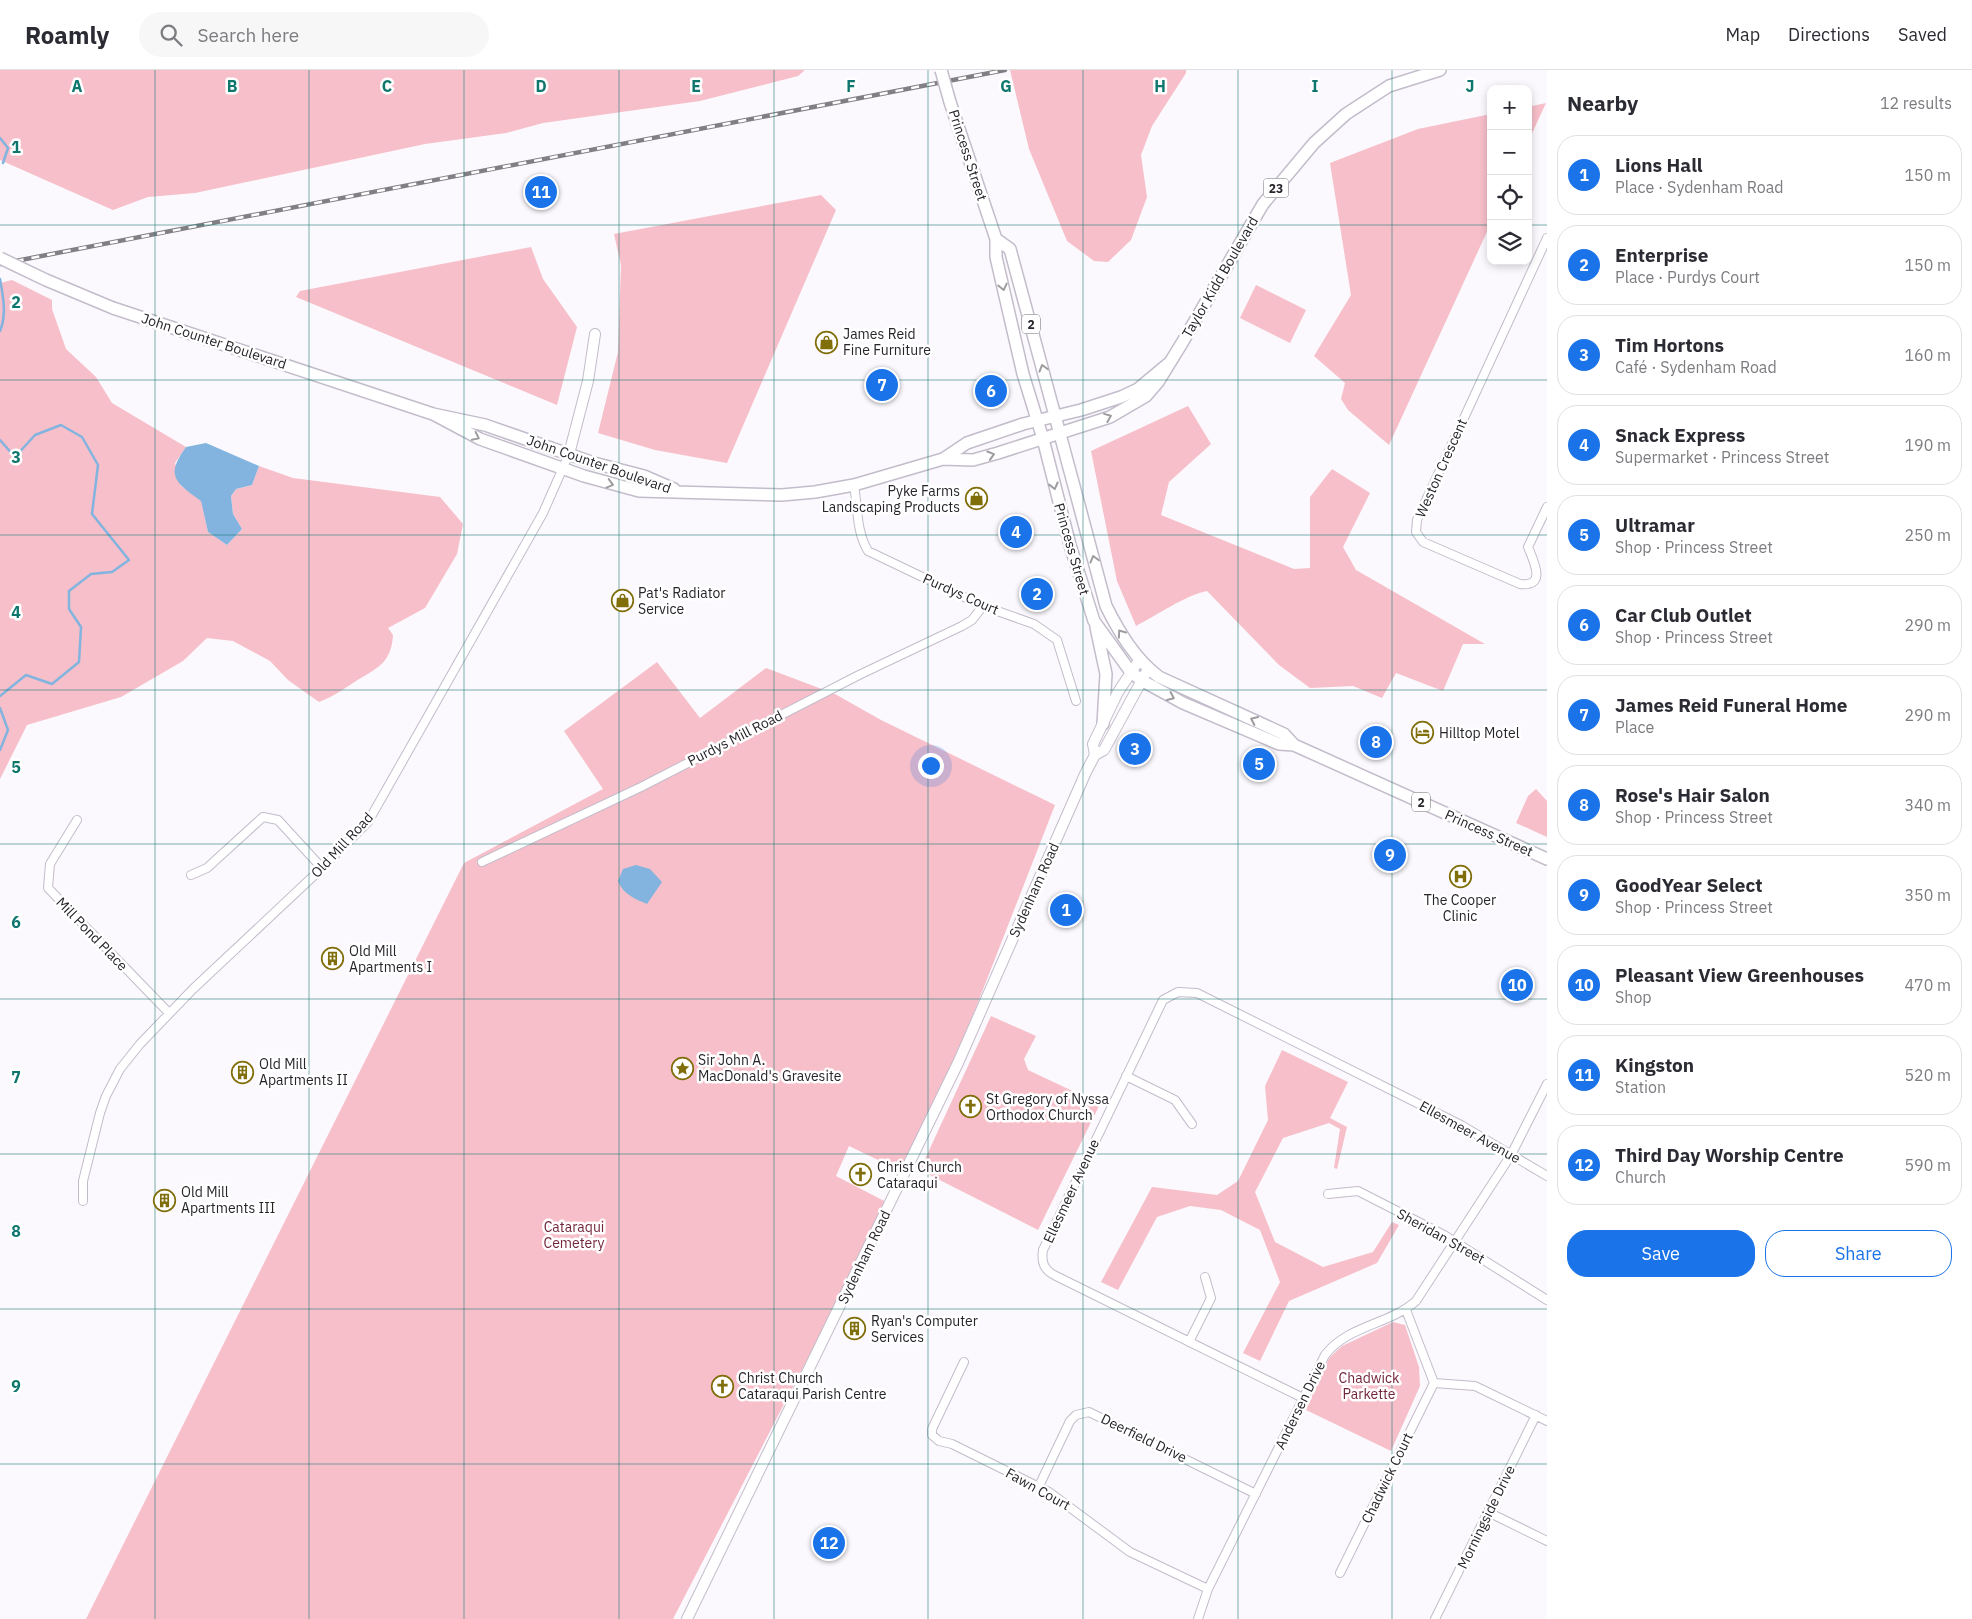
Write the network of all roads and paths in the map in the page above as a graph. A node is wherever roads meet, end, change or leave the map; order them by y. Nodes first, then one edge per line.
1 (941, 70) edge
2 (1440, 70) edge
3 (1547, 238) edge
4 (996, 239) junction
5 (0, 258) edge
6 (595, 334) dead end
7 (1168, 364) junction
8 (433, 414) junction
9 (1057, 415) junction
10 (1037, 420) junction
11 (1062, 433) junction
12 (1043, 439) junction
13 (569, 454) junction
14 (943, 458) junction
15 (563, 469) junction
16 (854, 485) junction
17 (678, 491) junction
18 (1547, 507) edge
19 (983, 606) junction
20 (1094, 621) junction
21 (1140, 659) junction
22 (1148, 669) junction
23 (1130, 671) junction
24 (1141, 680) junction
25 (1076, 701) dead end
26 (1103, 724) junction
27 (1294, 745) junction
28 (1095, 755) junction
29 (77, 820) dead end
30 (1547, 859) edge
31 (482, 862) dead end
32 (322, 868) junction
33 (191, 875) dead end
34 (168, 1013) junction
35 (1126, 1076) junction
36 (1547, 1084) edge
37 (1192, 1124) dead end
38 (1511, 1155) junction
39 (1547, 1176) edge
40 (1328, 1194) dead end
41 (83, 1201) dead end
42 (1455, 1241) junction
43 (1205, 1277) dead end
44 (1547, 1300) edge
45 (1406, 1310) junction
46 (1189, 1342) junction
47 (964, 1362) dead end
48 (1434, 1383) junction
49 (1303, 1398) junction
50 (1536, 1415) junction
51 (1547, 1421) edge
52 (1039, 1486) junction
53 (1256, 1494) junction
54 (1488, 1512) junction
55 (1547, 1541) edge
56 (1340, 1573) dead end
57 (1208, 1589) junction
58 (689, 1618) edge
59 (1198, 1619) edge
60 (1435, 1619) edge

1 - 4 main road, Princess Street / 2, bridge
2 - 7 main road, Taylor Kidd Boulevard / 23
3 - 18 street, Weston Crescent
9 -> 4 main road, Princess Street / 2
4 -> 10 main road, Princess Street / 2
5 - 8 main road, John Counter Boulevard, bridge
6 - 13 main road
7 - 9 main road, Taylor Kidd Boulevard / 23
11 -> 7 main road, Taylor Kidd Boulevard / 23
8 - 13 main road, John Counter Boulevard
8 -> 15 main road, John Counter Boulevard
9 - 10 main road, John Counter Boulevard
9 - 11 main road, Princess Street / 2
10 - 12 main road, Princess Street / 2
10 - 14 main road, John Counter Boulevard
11 - 12 main road, Taylor Kidd Boulevard / 23
21 -> 11 main road, Princess Street / 2
14 -> 12 main road, John Counter Boulevard
12 -> 20 main road, Princess Street / 2
13 - 15 street, Old Mill Road
13 - 17 main road, John Counter Boulevard
14 - 16 main road, John Counter Boulevard
15 -> 17 main road, John Counter Boulevard
15 - 32 street, Old Mill Road
16 - 17 main road, John Counter Boulevard
16 - 19 street, Purdys Court
19 - 25 street, Purdys Court
19 - 31 street, Purdys Mill Road
20 - 23 main road, Princess Street / 2
20 - 26 main road
21 - 22 main road, Princess Street / 2
21 - 23 main road, Sydenham Road
22 - 24 main road, Sydenham Road
27 -> 22 main road, Princess Street / 2
23 - 24 main road, Princess Street / 2
23 - 26 main road, Sydenham Road
24 -> 27 main road, Princess Street / 2
24 - 28 main road, Sydenham Road
26 - 28 main road, Sydenham Road
27 - 30 main road, Princess Street / 2
28 - 58 main road, Sydenham Road
29 - 34 street, Mill Pond Place
32 - 33 street
32 - 34 street, Old Mill Road
34 - 41 street, Old Mill Road
35 - 37 street
35 - 38 street, Ellesmeer Avenue
35 - 46 street, Ellesmeer Avenue
36 - 38 street, Andersen Drive
38 - 39 street, Ellesmeer Avenue
38 - 42 street, Andersen Drive
40 - 42 street, Sheridan Street
42 - 44 street, Sheridan Street
42 - 45 street, Andersen Drive
43 - 46 street
45 - 48 street
45 - 49 street, Andersen Drive
46 - 49 street, Ellesmeer Avenue
47 - 52 street, Fawn Court
48 - 50 street
48 - 56 street, Chadwick Court
49 - 53 street, Andersen Drive
50 - 51 street
50 - 54 street, Morningside Drive
52 - 53 street, Deerfield Drive
52 - 57 street, Fawn Court
53 - 57 street, Andersen Drive
54 - 55 street
54 - 60 street, Morningside Drive
57 - 59 street, Andersen Drive

